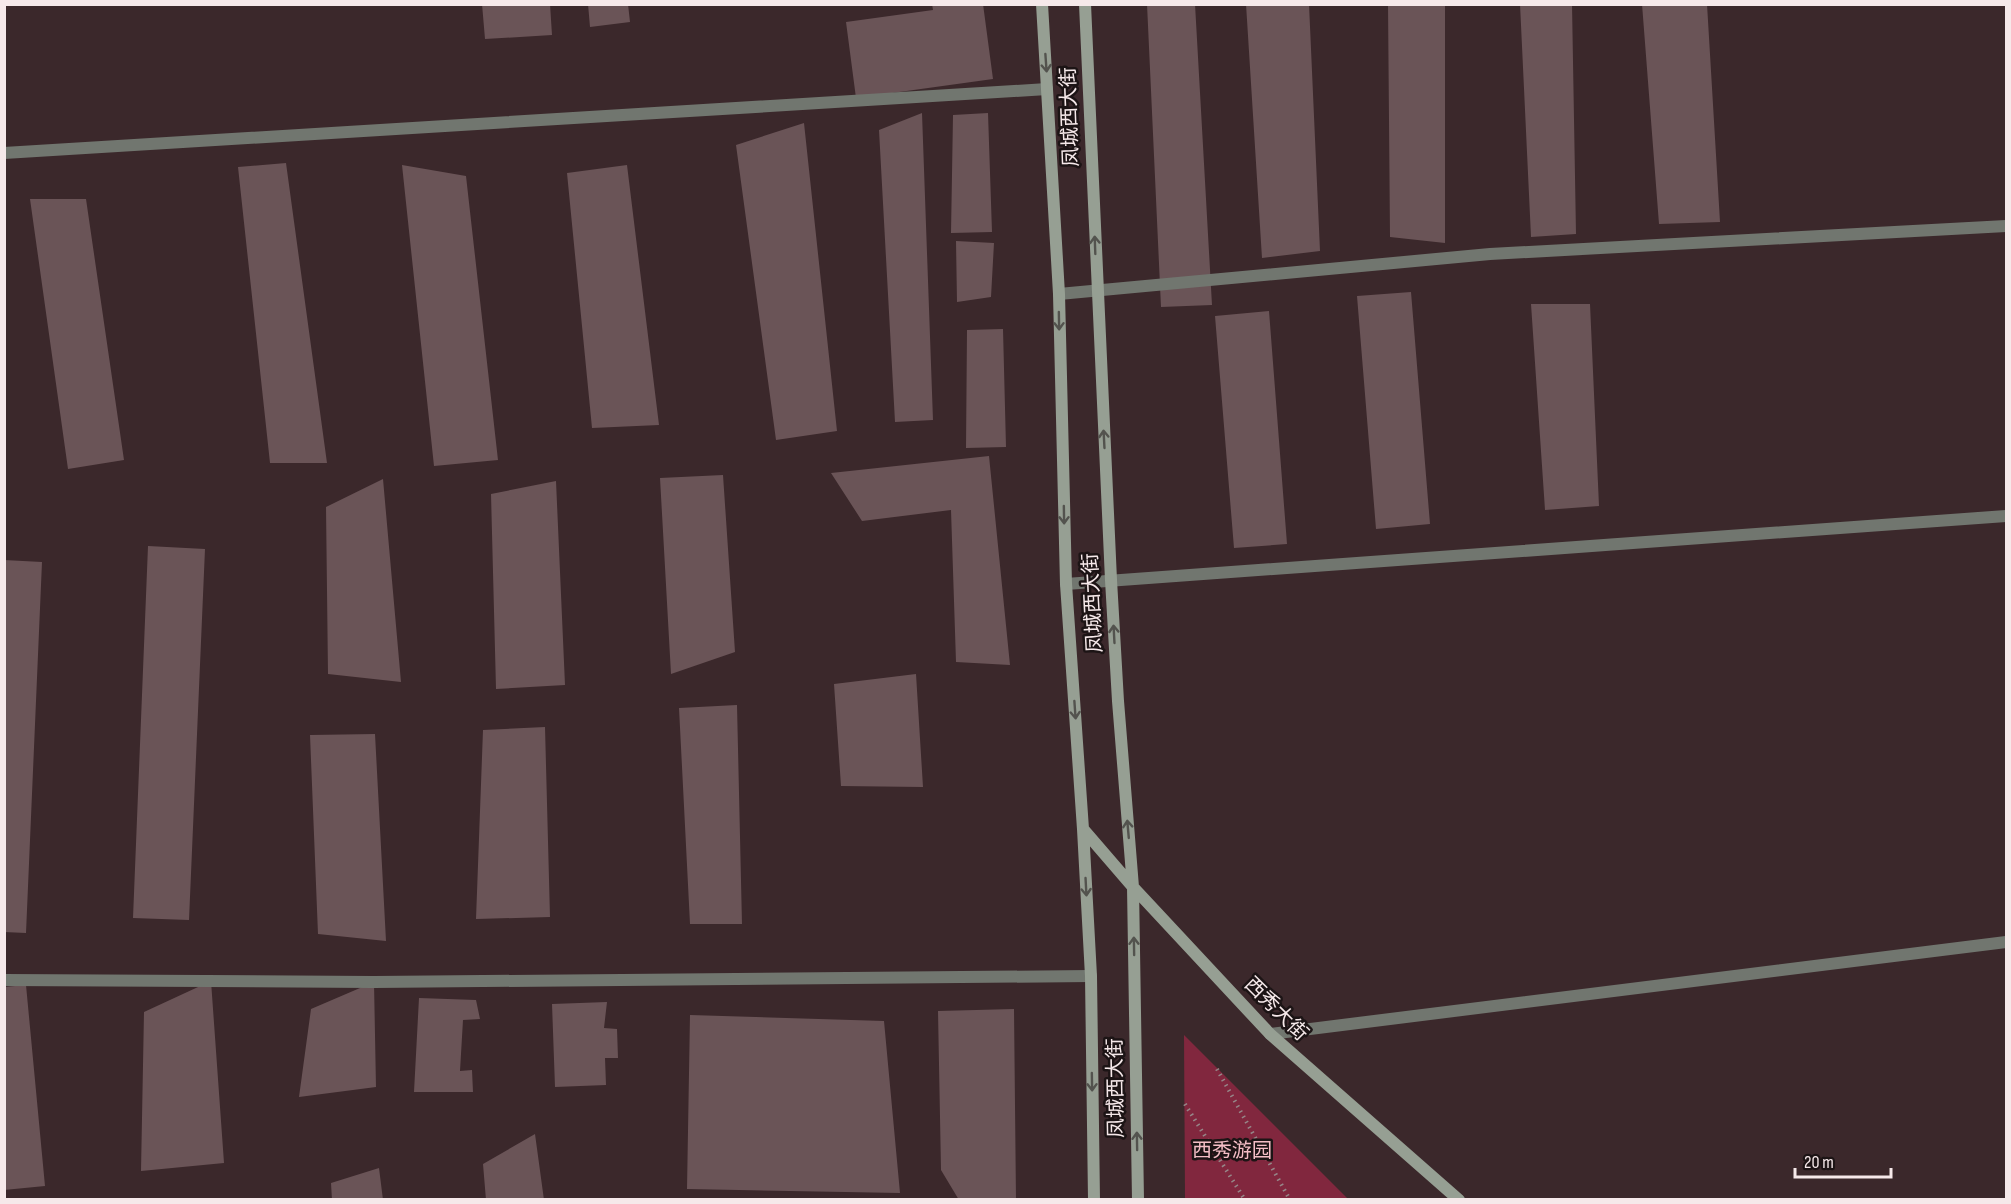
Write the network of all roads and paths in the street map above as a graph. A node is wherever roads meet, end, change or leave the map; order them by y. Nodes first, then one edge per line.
1 (1042, 4) edge
2 (1085, 4) edge
3 (1047, 89) junction
4 (4, 153) edge
5 (2007, 226) edge
6 (1097, 290) junction
7 (1059, 294) junction
8 (2007, 516) edge
9 (1111, 580) junction
10 (1066, 584) junction
11 (1083, 829) junction
12 (1133, 887) junction
13 (2007, 942) edge
14 (1090, 976) junction
15 (4, 980) edge
16 (1270, 1034) junction
17 (1217, 1069) dead end
18 (1185, 1104) dead end
19 (1094, 1200) edge
20 (1137, 1200) edge
21 (1245, 1200) edge
22 (1290, 1200) edge
23 (1459, 1200) edge

1 -> 3 main road, 凤城西大街
6 -> 2 main road, 凤城西大街
3 - 4 street
3 - 7 main road, 凤城西大街
5 - 6 street
6 - 7 street
9 -> 6 main road, 凤城西大街
7 -> 10 main road, 凤城西大街
8 - 9 street
9 - 10 street
12 -> 9 main road, 凤城西大街
10 -> 11 main road, 凤城西大街
11 - 12 main road, 西秀大街
11 -> 14 main road, 凤城西大街
12 - 16 main road, 西秀大街
20 -> 12 main road, 凤城西大街
13 - 16 street
14 - 15 street
14 -> 19 main road, 凤城西大街
16 - 23 main road, 西秀大街
17 - 22 path
18 - 21 path

